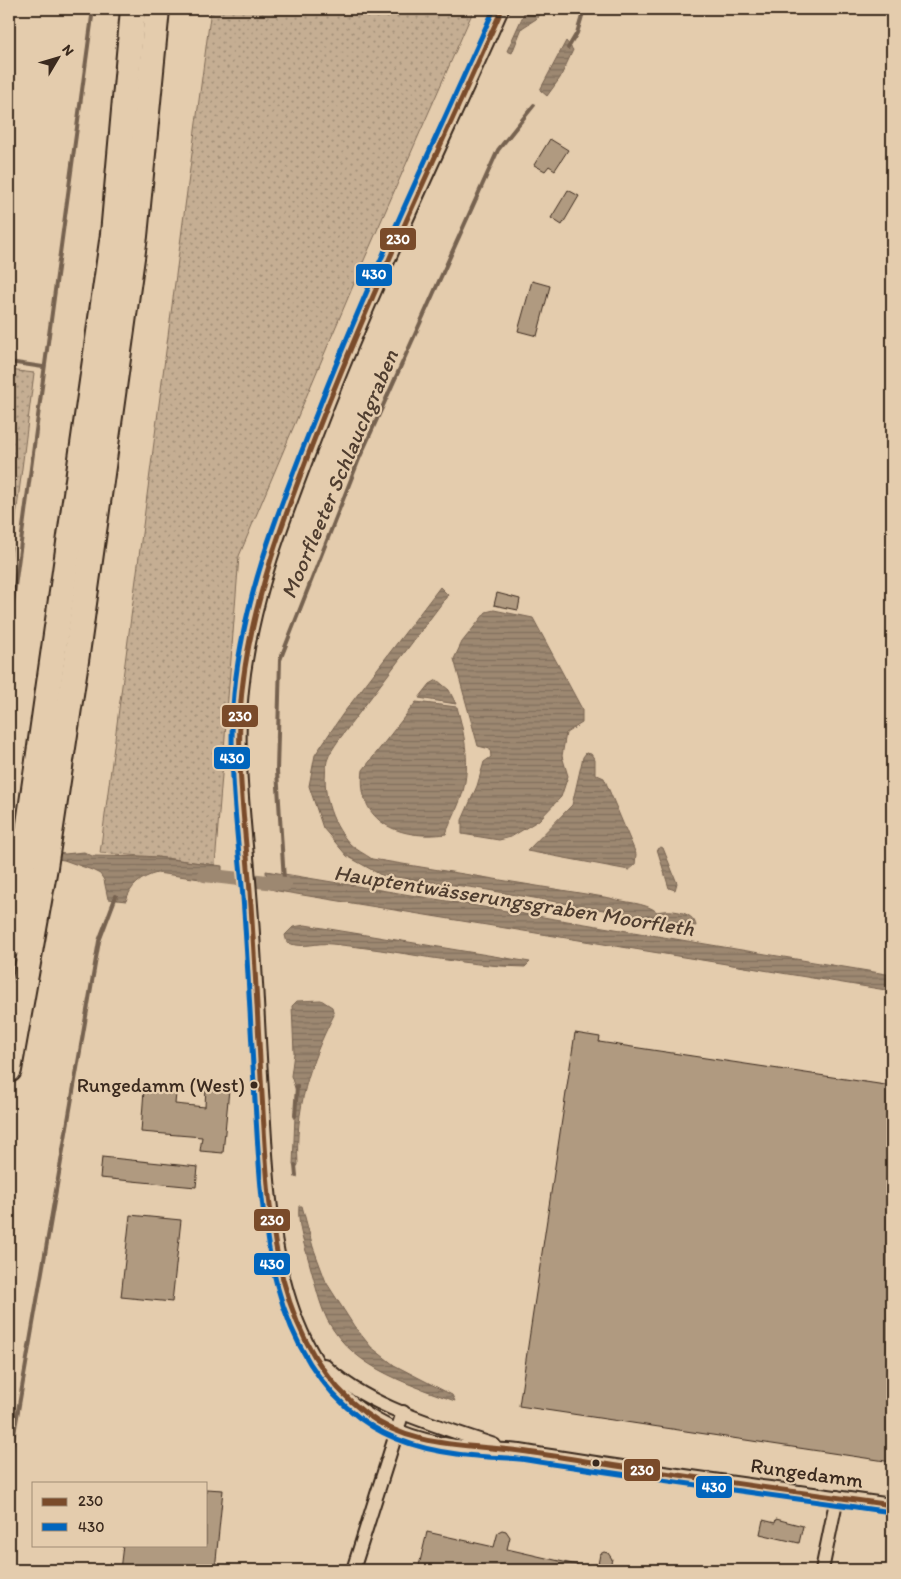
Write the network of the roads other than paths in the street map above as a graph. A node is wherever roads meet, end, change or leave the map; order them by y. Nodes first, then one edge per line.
1 (133, 9) edge
2 (157, 9) edge
3 (502, 9) edge
4 (38, 840) junction
5 (34, 865) junction
6 (9, 945) edge
7 (9, 1070) edge
8 (312, 1352) junction
9 (403, 1412) junction
10 (396, 1431) junction
11 (509, 1450) junction
12 (837, 1497) junction
13 (892, 1505) edge
14 (353, 1570) edge
15 (822, 1570) edge

1 - 4 highway
2 - 4 highway
3 - 8 street, Rungedamm
4 - 5 highway
5 - 6 highway
5 - 7 highway
8 - 9 street, Rungedamm
8 - 10 street, Rungedamm
9 - 10 street
9 - 11 street, Rungedamm
10 - 11 street, Rungedamm
10 - 14 street
11 - 12 street, Rungedamm
12 - 13 street, Rungedamm
12 - 15 street

